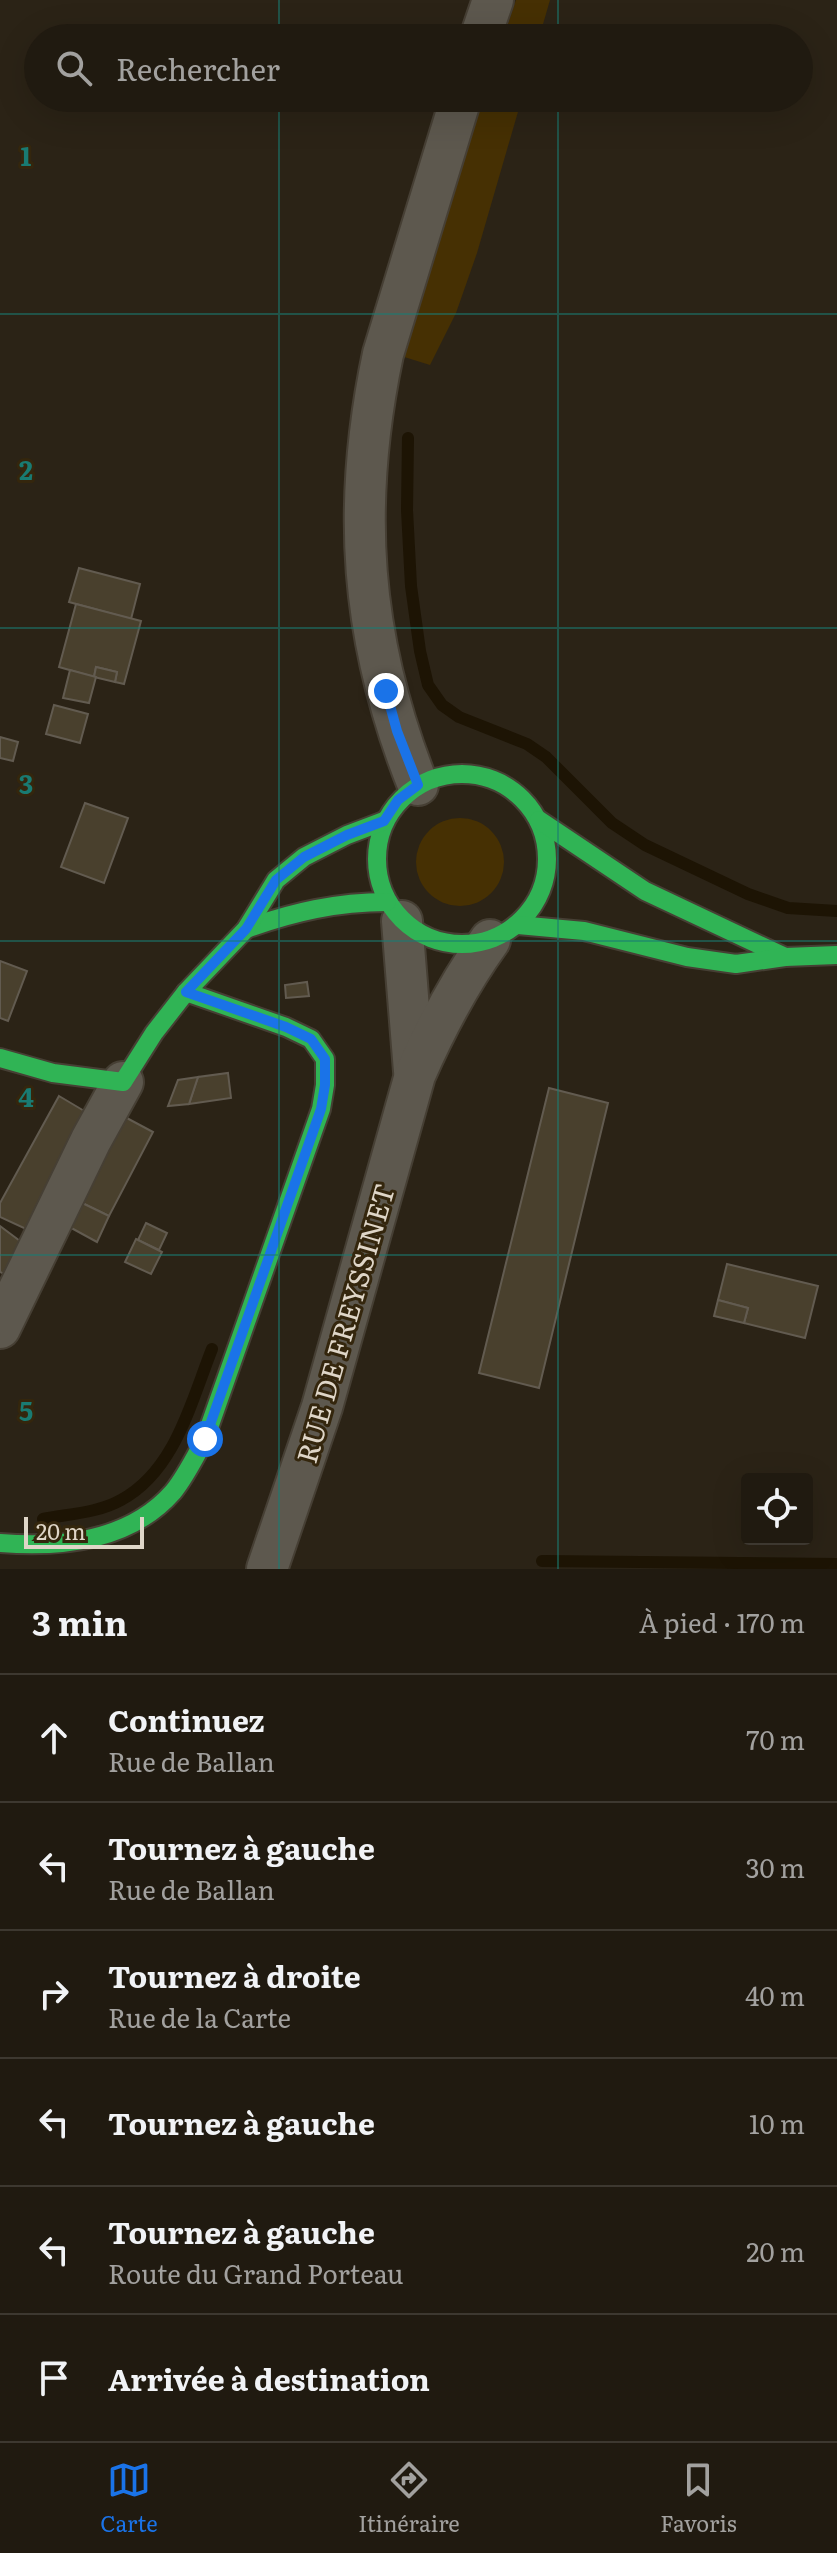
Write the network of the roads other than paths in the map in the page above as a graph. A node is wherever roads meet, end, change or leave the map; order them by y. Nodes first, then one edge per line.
1 (493, 0) edge
2 (485, 24) edge
3 (457, 112) edge
4 (418, 785) junction
5 (539, 820) junction
6 (384, 821) junction
7 (394, 912) junction
8 (246, 929) junction
9 (504, 932) junction
10 (837, 955) edge
11 (785, 957) junction
12 (186, 992) junction
13 (0, 1058) edge
14 (415, 1075) junction
15 (123, 1082) junction
16 (0, 1328) edge
17 (0, 1543) edge
18 (267, 1569) edge

1 - 2 street
3 - 4 street
4 - 5 street
4 - 6 street
5 - 9 street
5 - 11 street
6 - 7 street
6 - 8 street
7 - 8 street
7 - 9 street
7 - 14 street
8 - 12 street
9 - 11 street
9 - 14 street
10 - 11 street
12 - 15 street
12 - 17 street
13 - 15 street
14 - 18 street, RUE DE FREYSSINET
15 - 16 street

